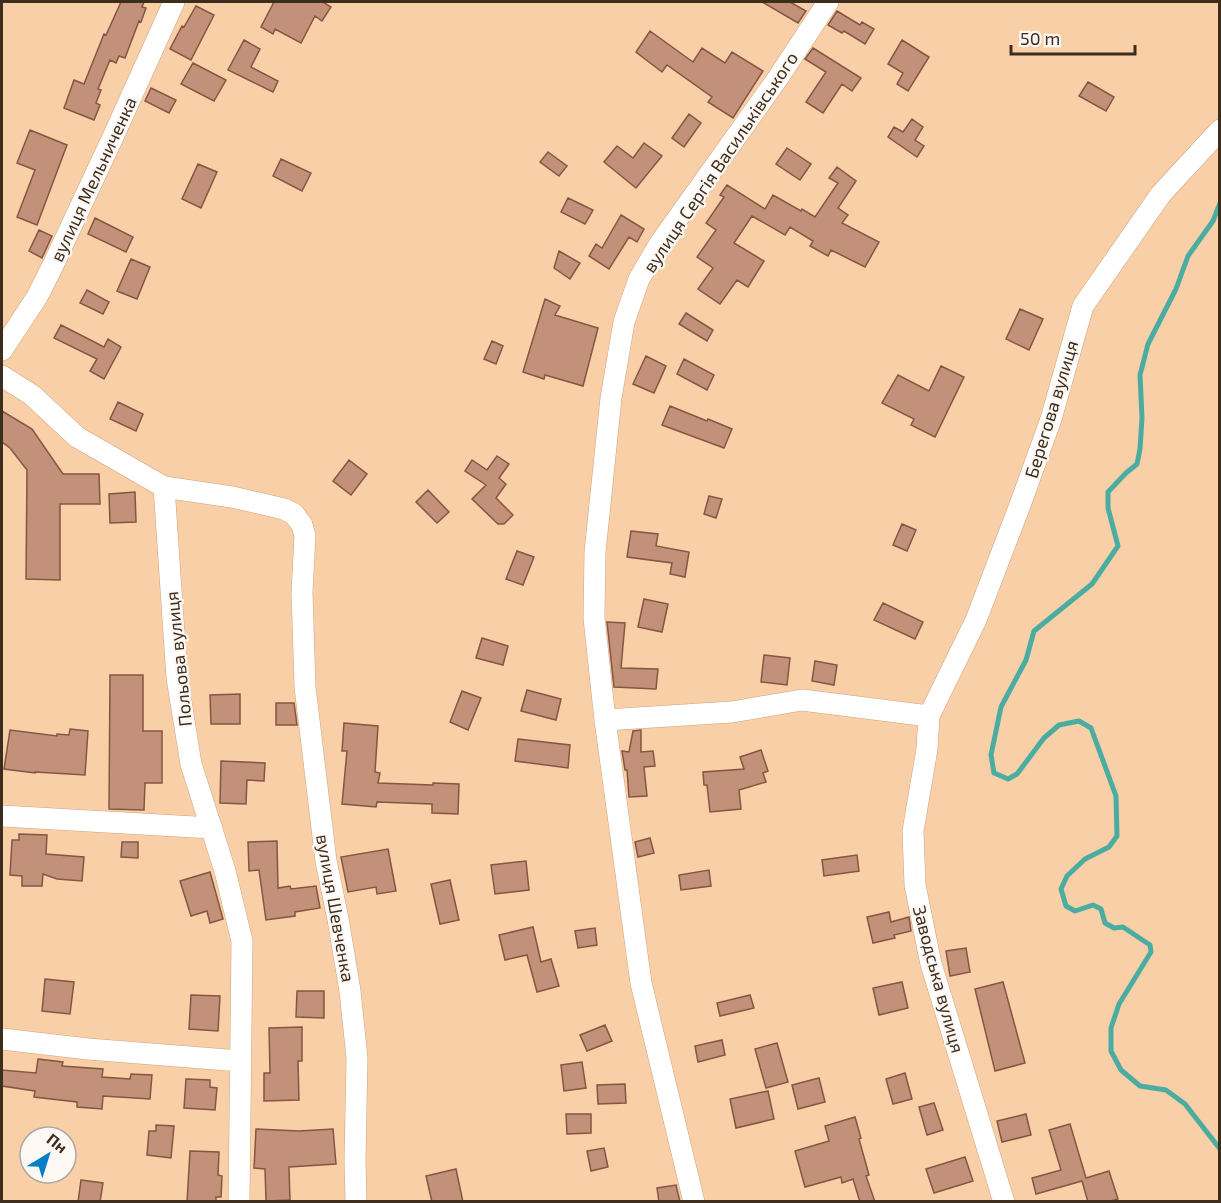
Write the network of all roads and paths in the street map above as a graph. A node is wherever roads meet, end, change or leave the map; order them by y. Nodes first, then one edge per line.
1 (174, 2) edge
2 (828, 2) edge
3 (1220, 130) edge
4 (2, 350) edge
5 (2, 376) edge
6 (164, 487) junction
7 (929, 716) junction
8 (605, 720) junction
9 (2, 816) edge
10 (212, 828) junction
11 (2, 1039) edge
12 (240, 1062) junction
13 (239, 1202) edge
14 (356, 1202) edge
15 (694, 1202) edge
16 (1005, 1202) edge

1 - 4 street, вулиця Мельниченка
2 - 8 street, вулиця Сергія Васильківського
3 - 7 street, Берегова вулиця
5 - 6 street
6 - 10 street, Польова вулиця
6 - 14 street, вулиця Шевченка
7 - 8 street
7 - 16 street, Заводська вулиця
8 - 15 street
9 - 10 street
10 - 12 street, Польова вулиця
11 - 12 street
12 - 13 street, Польова вулиця

